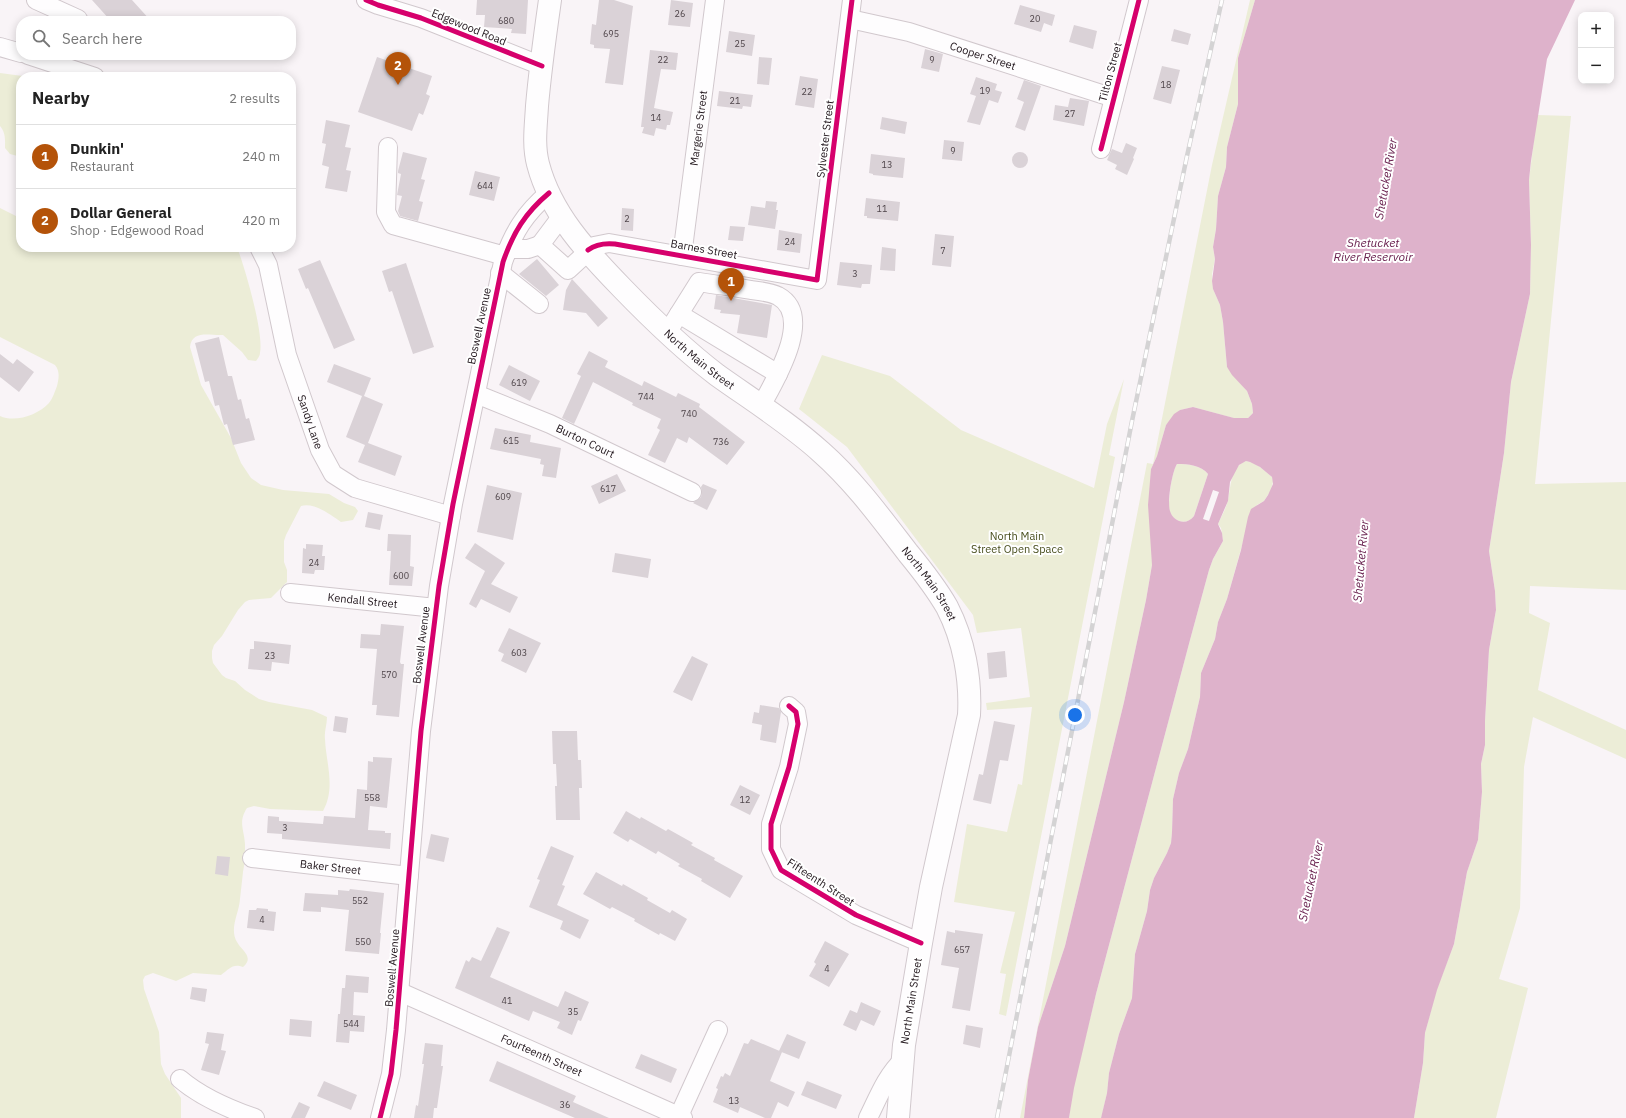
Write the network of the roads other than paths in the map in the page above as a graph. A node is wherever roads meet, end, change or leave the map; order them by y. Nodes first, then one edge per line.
1 (36, 0) edge
2 (366, 0) edge
3 (550, 0) edge
4 (715, 0) edge
5 (852, 0) edge
6 (1139, 0) edge
7 (71, 16) edge
8 (850, 19) junction
9 (0, 47) edge
10 (16, 51) edge
11 (43, 60) edge
12 (542, 66) junction
13 (80, 72) edge
14 (1114, 98) junction
15 (388, 147) dead end
16 (1101, 149) dead end
17 (549, 193) junction
18 (561, 217) junction
19 (540, 245) junction
20 (588, 250) junction
21 (262, 252) edge
22 (682, 256) junction
23 (505, 260) junction
24 (817, 280) joint
25 (539, 304) dead end
26 (679, 314) junction
27 (667, 333) junction
28 (778, 374) junction
29 (476, 394) junction
30 (761, 406) junction
31 (692, 492) dead end
32 (451, 516) junction
33 (290, 593) dead end
34 (436, 608) junction
35 (789, 706) dead end
36 (252, 858) dead end
37 (409, 876) junction
38 (921, 943) junction
39 (400, 992) junction
40 (718, 1030) dead end
41 (902, 1060) junction
42 (180, 1079) dead end
43 (680, 1117) edge
44 (255, 1118) edge
45 (380, 1118) edge
46 (868, 1118) edge
47 (898, 1118) edge

1 - 7 street
2 - 12 street, Edgewood Road
3 - 12 main road
4 - 22 street, Margerie Street
5 - 8 street, Sylvester Street
6 - 14 street, Tilton Street
8 - 14 street, Cooper Street
8 - 24 street, Sylvester Street
9 - 10 street
11 - 13 street
12 - 17 main road
14 - 16 street, Tilton Street
15 - 23 street
17 - 18 main road, North Main Street
17 - 23 street, Boswell Avenue
18 - 19 street
18 - 20 main road, North Main Street
19 - 20 street
19 - 23 street
20 - 22 street, Barnes Street
20 - 27 main road, North Main Street
21 - 32 street, Sandy Lane
22 - 24 street, Barnes Street
23 - 25 street
23 - 29 street, Boswell Avenue
26 - 27 street
26 - 28 street
26 - 28 street
27 - 30 main road, North Main Street
28 - 30 street
29 - 31 street, Burton Court
29 - 32 street, Boswell Avenue
30 - 38 main road, North Main Street
32 - 34 street, Boswell Avenue
33 - 34 street, Kendall Street
34 - 37 street, Boswell Avenue
35 - 38 street, Fifteenth Street
36 - 37 street, Baker Street
37 - 39 street, Boswell Avenue
38 - 41 main road, North Main Street
39 - 43 street, Fourteenth Street
39 - 45 street, Boswell Avenue
40 - 43 street
41 - 46 street
41 - 47 main road, North Main Street
42 - 44 street

